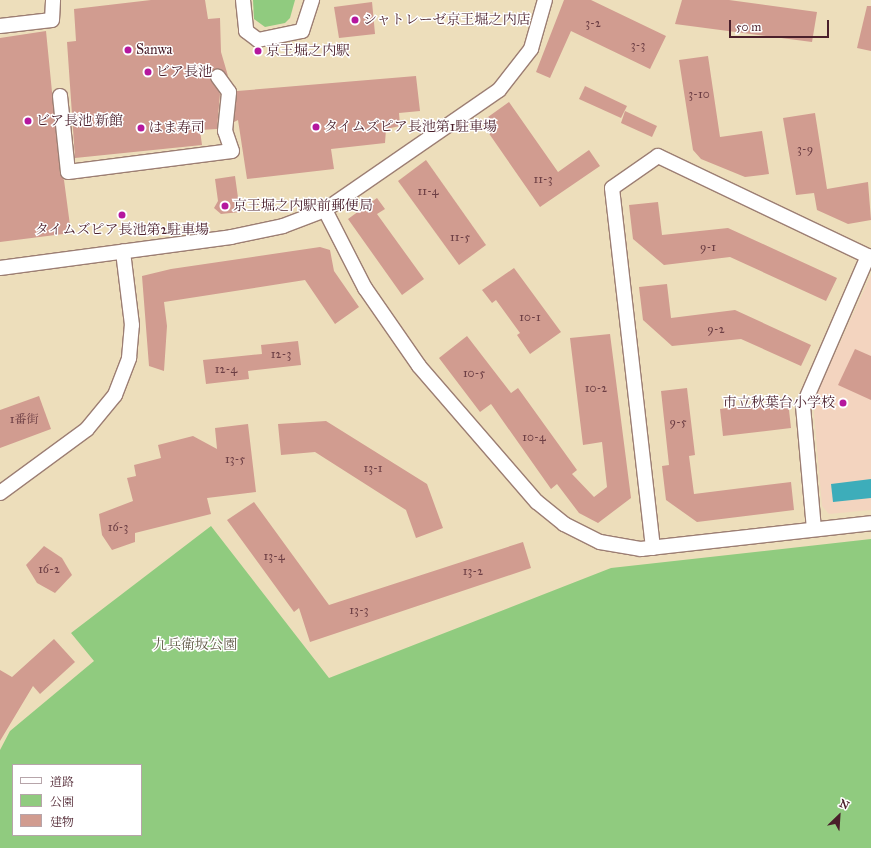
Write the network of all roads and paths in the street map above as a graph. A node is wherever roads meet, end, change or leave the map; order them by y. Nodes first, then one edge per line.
1 (53, 0) edge
2 (243, 0) edge
3 (312, 0) edge
4 (545, 0) edge
5 (0, 26) edge
6 (218, 77) dead end
7 (60, 96) dead end
8 (325, 210) junction
9 (123, 252) junction
10 (0, 268) edge
11 (0, 493) edge
12 (871, 523) edge
13 (814, 530) junction
14 (653, 548) junction

1 - 5 street
2 - 3 street
4 - 8 street
6 - 7 street
8 - 9 street
8 - 14 street
9 - 10 street
9 - 11 street
12 - 13 street
13 - 14 street
13 - 14 street

